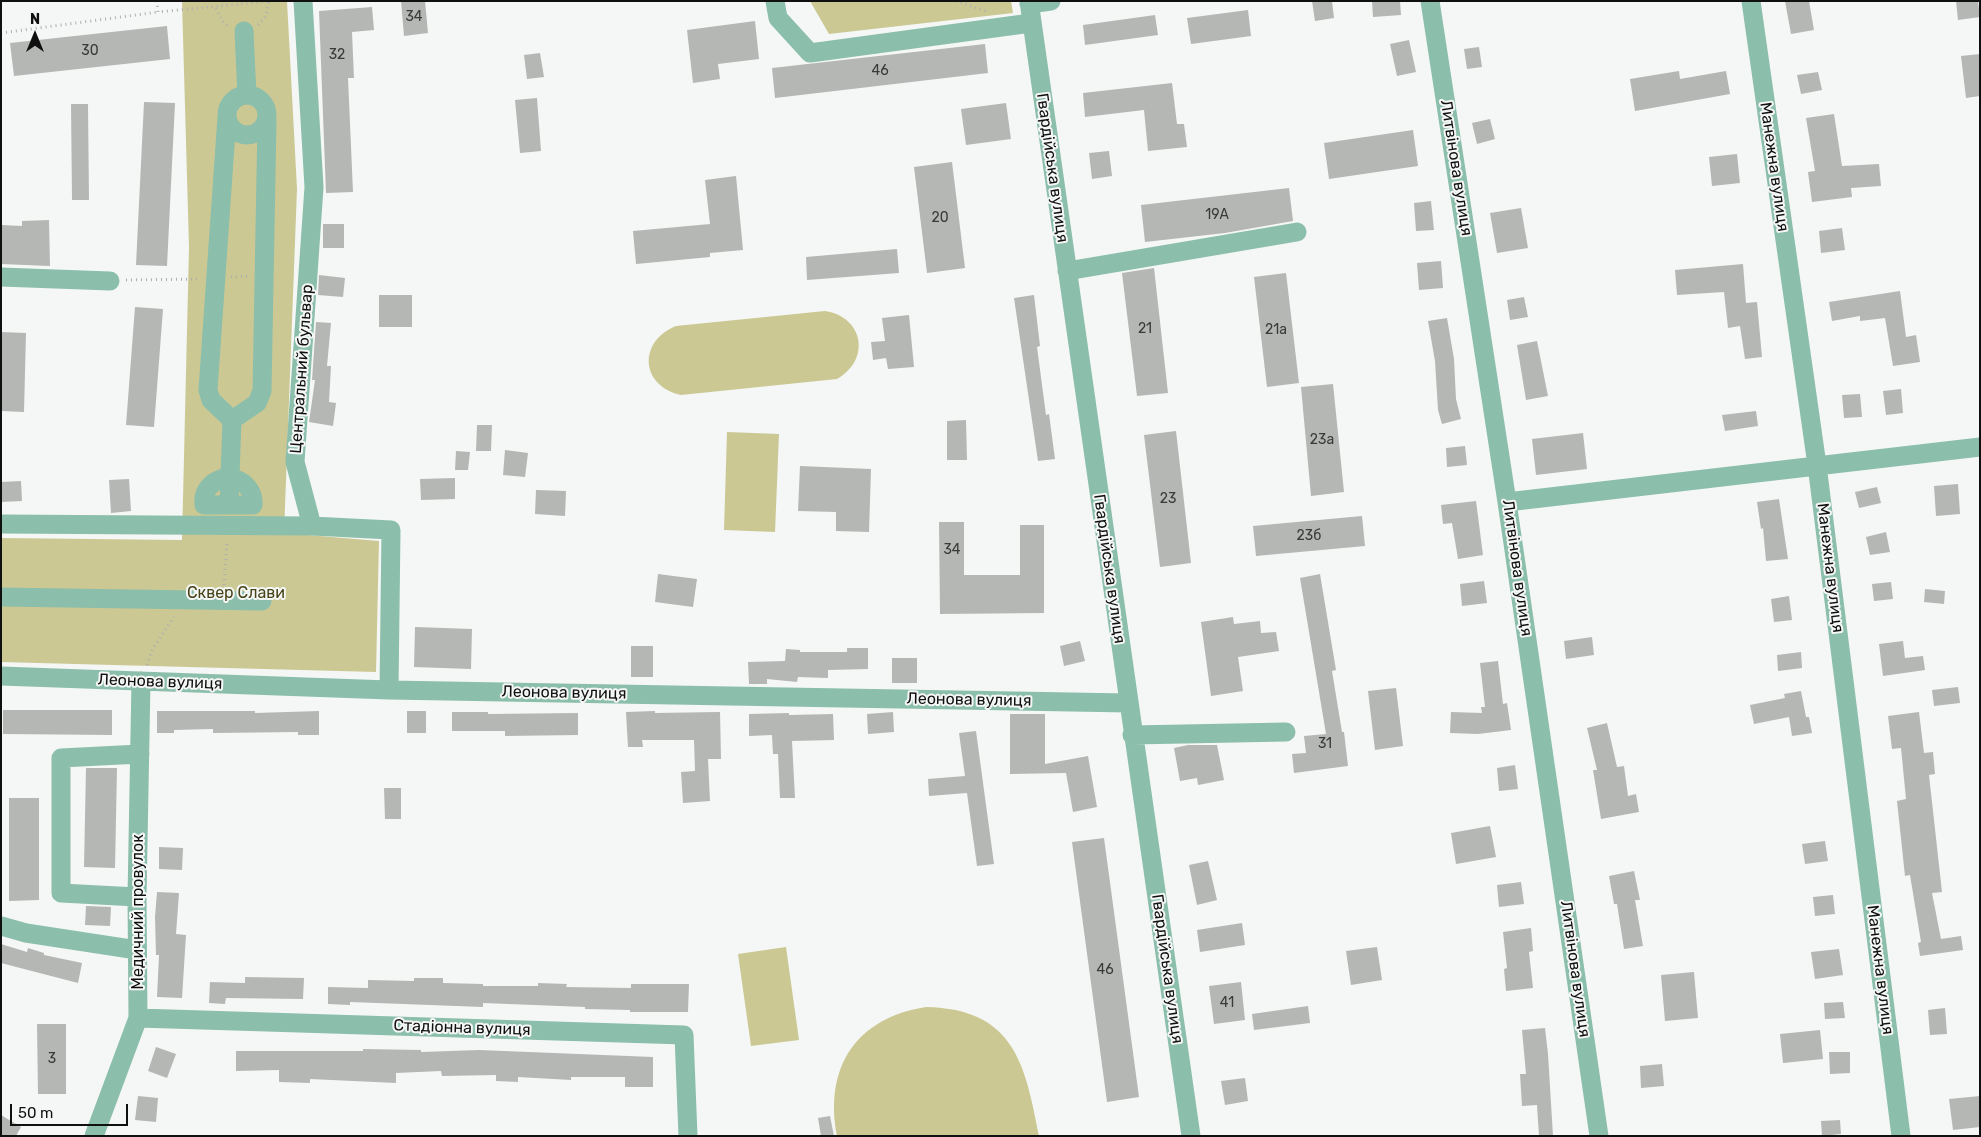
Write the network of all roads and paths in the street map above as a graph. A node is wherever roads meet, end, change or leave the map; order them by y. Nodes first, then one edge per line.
1 (157, 1) edge
2 (270, 1) edge
3 (303, 1) edge
4 (775, 1) edge
5 (1051, 1) edge
6 (1430, 1) edge
7 (1751, 1) edge
8 (1029, 3) edge
9 (158, 12) junction
10 (1032, 23) junction
11 (244, 31) dead end
12 (1, 33) edge
13 (247, 95) junction
14 (227, 116) junction
15 (267, 121) junction
16 (1297, 232) dead end
17 (1067, 271) junction
18 (251, 276) dead end
19 (1, 277) edge
20 (206, 278) dead end
21 (224, 278) dead end
22 (110, 281) joint
23 (232, 420) junction
24 (1980, 447) edge
25 (1817, 465) junction
26 (230, 477) junction
27 (1507, 502) junction
28 (1, 524) edge
29 (228, 525) junction
30 (312, 526) junction
31 (1, 597) edge
32 (186, 600) junction
33 (223, 600) junction
34 (262, 601) dead end
35 (1, 676) edge
36 (141, 681) junction
37 (389, 690) junction
38 (1128, 703) junction
39 (1286, 732) dead end
40 (1132, 735) junction
41 (140, 754) junction
42 (137, 896) junction
43 (1, 926) edge
44 (137, 950) junction
45 (138, 1018) junction
46 (94, 1136) edge
47 (688, 1136) edge
48 (1191, 1136) edge
49 (1599, 1136) edge
50 (1901, 1136) edge

1 - 9 path
2 - 9 path
3 - 30 street, Центральний бульвар
4 - 10 street
5 - 8 street
6 - 27 street, Литвінова вулиця
7 - 25 street, Манежна вулиця
8 - 10 street, Гвардійська вулиця
9 - 12 path
10 - 17 street, Гвардійська вулиця
11 - 13 street
13 - 14 street
13 - 15 street
14 - 15 street
14 - 23 street
15 - 23 street
16 - 17 street
17 - 38 street, Гвардійська вулиця
18 - 21 path
19 - 22 street
20 - 22 path
23 - 26 street
24 - 25 street
25 - 27 street
25 - 50 street, Манежна вулиця
26 - 26 street
27 - 49 street, Литвінова вулиця
28 - 29 street
29 - 30 street
29 - 33 path
30 - 37 street
31 - 32 street
32 - 33 street
32 - 36 path
33 - 34 street
35 - 36 street, Леонова вулиця
36 - 37 street, Леонова вулиця
36 - 41 street, Медичний провулок
37 - 38 street, Леонова вулиця
38 - 40 street, Гвардійська вулиця
39 - 40 street
40 - 48 street, Гвардійська вулиця
41 - 42 street, Медичний провулок
41 - 42 street
42 - 44 street, Медичний провулок
43 - 44 street
44 - 45 street, Медичний провулок
45 - 46 street, Медичний провулок
45 - 47 street, Стадіонна вулиця

